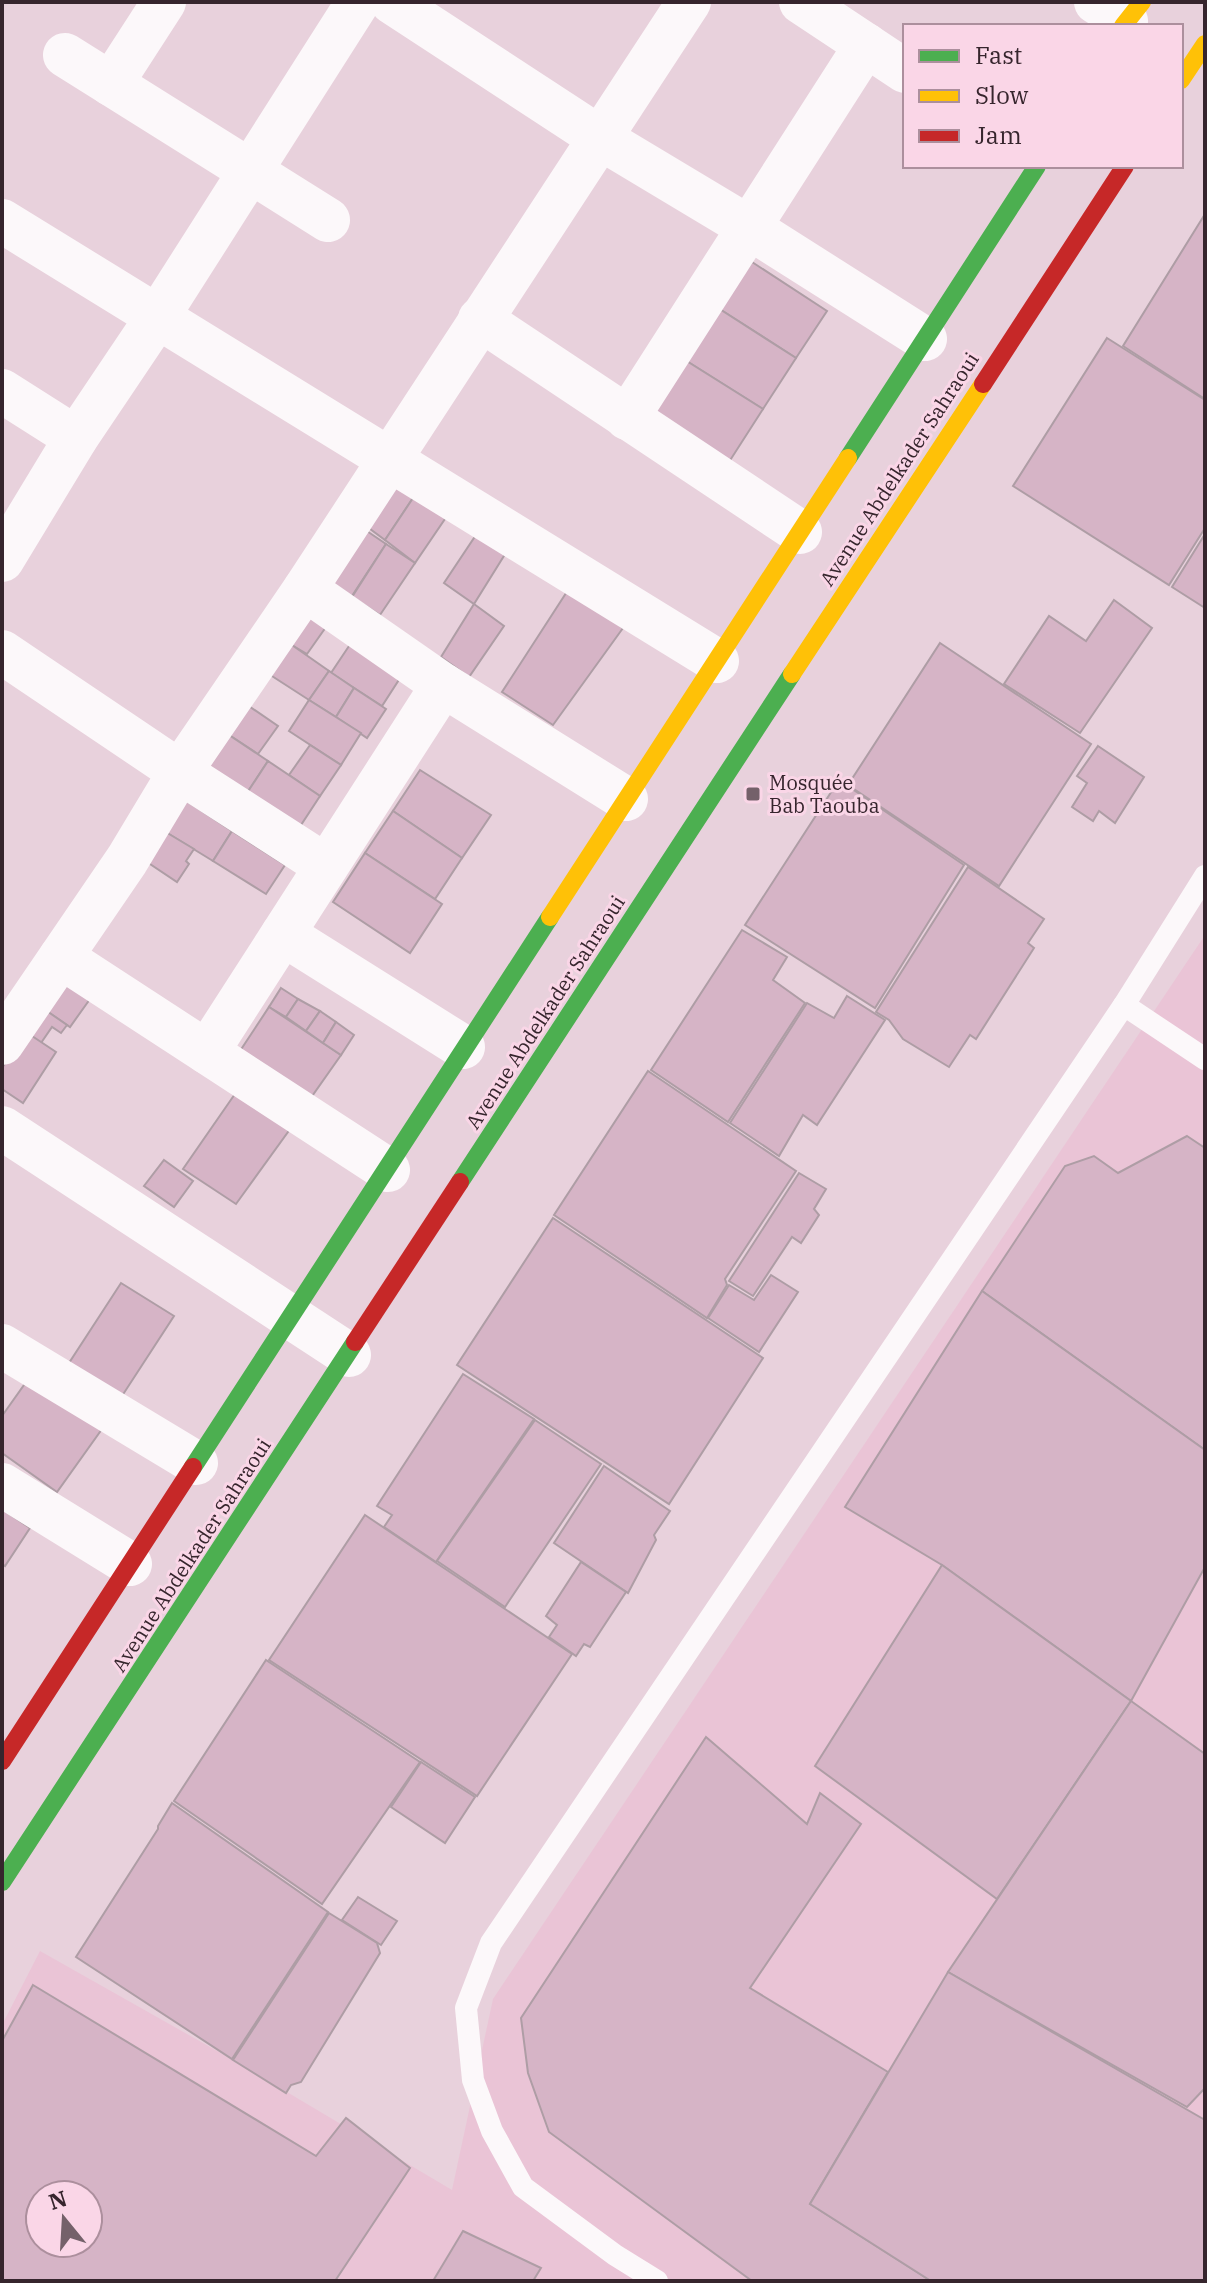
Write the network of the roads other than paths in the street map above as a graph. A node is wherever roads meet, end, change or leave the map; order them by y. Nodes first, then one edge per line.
1 (164, 2) edge
2 (358, 2) edge
3 (392, 2) edge
4 (689, 2) edge
5 (801, 2) edge
6 (1205, 44) edge
7 (866, 45) junction
8 (65, 55) dead end
9 (903, 70) edge
10 (1183, 77) edge
11 (111, 84) junction
12 (600, 138) junction
13 (1036, 168) edge
14 (1124, 168) edge
15 (251, 172) junction
16 (328, 220) dead end
17 (2, 221) edge
18 (750, 228) junction
19 (158, 316) junction
20 (480, 319) junction
21 (925, 339) junction
22 (2, 391) edge
23 (627, 418) junction
24 (76, 438) junction
25 (389, 459) junction
26 (800, 532) junction
27 (2, 560) edge
28 (305, 589) junction
29 (2, 652) edge
30 (717, 661) junction
31 (443, 685) junction
32 (180, 772) junction
33 (626, 799) junction
34 (326, 866) junction
35 (1205, 876) edge
36 (283, 934) junction
37 (61, 957) junction
38 (1124, 1005) junction
39 (2, 1043) edge
40 (463, 1047) junction
41 (207, 1052) junction
42 (1205, 1059) edge
43 (2, 1128) edge
44 (388, 1170) junction
45 (292, 1315) junction
46 (2, 1346) edge
47 (349, 1355) junction
48 (196, 1463) junction
49 (2, 1485) edge
50 (130, 1564) junction
51 (2, 1761) edge
52 (2, 1882) edge
53 (657, 2281) edge

1 - 11 street
2 - 15 street
3 - 12 street
4 - 12 street
5 - 7 street
6 - 10 main road
7 - 9 street
7 - 18 street
8 - 11 street
11 - 15 street
12 - 18 street
12 - 20 street
13 - 21 main road
14 - 47 main road, Avenue Abdelkader Sahraoui
15 - 16 street
15 - 19 street
17 - 19 street
18 - 21 street
18 - 23 street
19 - 24 street
19 - 25 street
20 - 23 street
20 - 25 street
21 - 26 main road
22 - 24 street
23 - 26 street
24 - 27 street
25 - 28 street
25 - 30 street
26 - 30 main road
28 - 31 street
28 - 32 street
29 - 32 street
30 - 33 main road
31 - 33 street
31 - 34 street
32 - 34 street
32 - 37 street
33 - 40 main road
34 - 36 street
35 - 38 lane
36 - 40 street
36 - 41 street
37 - 39 street
37 - 41 street
38 - 42 lane
38 - 53 lane
40 - 44 main road
41 - 44 street
43 - 45 street
44 - 45 main road
45 - 47 street
45 - 48 main road
46 - 48 street
47 - 52 main road, Avenue Abdelkader Sahraoui
48 - 50 main road
49 - 50 street
50 - 51 main road

